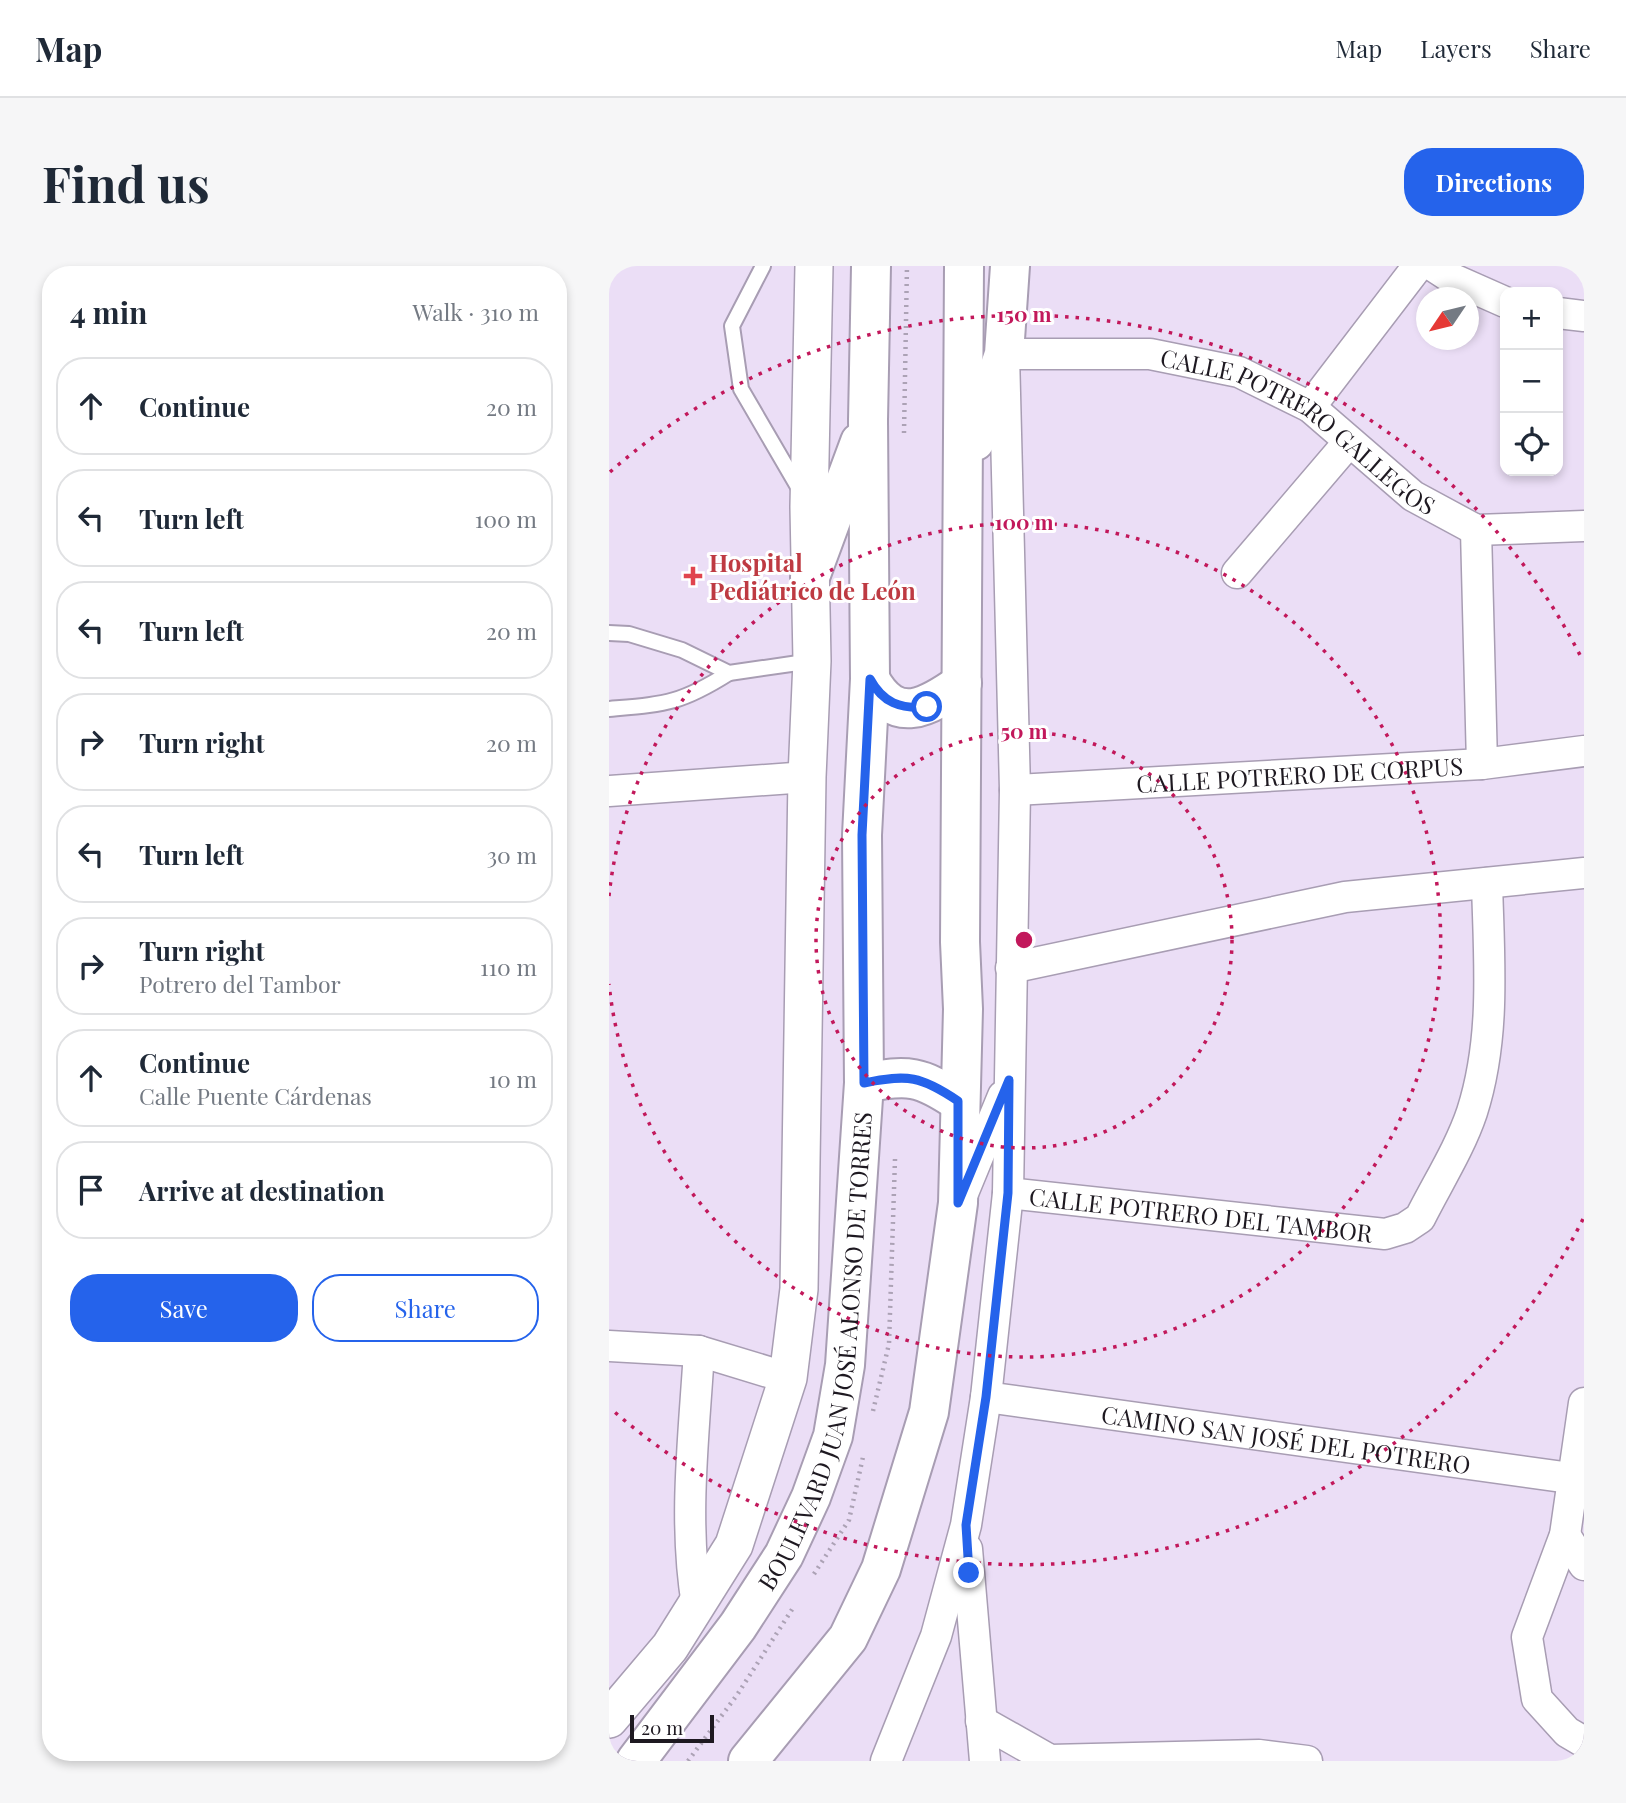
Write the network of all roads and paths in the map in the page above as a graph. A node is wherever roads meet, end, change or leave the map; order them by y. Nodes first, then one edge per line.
1 (763, 266) edge
2 (814, 266) edge
3 (871, 266) edge
4 (964, 266) edge
5 (1010, 266) edge
6 (1418, 266) edge
7 (1433, 266) edge
8 (1500, 300) edge
9 (1563, 314) edge
10 (1584, 316) edge
11 (1004, 354) junction
12 (1310, 407) junction
13 (868, 420) junction
14 (1348, 443) junction
15 (964, 472) junction
16 (809, 507) junction
17 (1584, 526) edge
18 (1476, 530) junction
19 (1237, 573) dead end
20 (810, 577) junction
21 (609, 633) edge
22 (812, 661) junction
23 (729, 673) junction
24 (870, 679) junction
25 (962, 683) junction
26 (609, 709) edge
27 (1584, 751) edge
28 (1482, 764) junction
29 (807, 777) junction
30 (1015, 790) junction
31 (609, 791) edge
32 (1584, 873) edge
33 (1487, 883) junction
34 (1010, 968) junction
35 (1009, 1080) junction
36 (864, 1083) junction
37 (958, 1101) junction
38 (1008, 1193) junction
39 (958, 1203) junction
40 (609, 1346) edge
41 (699, 1351) junction
42 (788, 1378) junction
43 (986, 1397) junction
44 (1584, 1403) edge
45 (1578, 1479) edge
46 (966, 1525) junction
47 (1565, 1535) junction
48 (1584, 1565) edge
49 (697, 1605) junction
50 (609, 1719) edge
51 (981, 1721) junction
52 (1584, 1742) edge
53 (636, 1761) edge
54 (748, 1761) edge
55 (886, 1761) edge
56 (985, 1761) edge
57 (1050, 1761) edge
58 (1307, 1761) edge

1 - 16 lane
2 - 16 street
3 - 13 main road, BOULEVARD JUAN JOSÉ ALONSO DE TORRES
4 - 15 main road
5 - 11 main road
6 - 12 street
7 - 8 street
9 - 10 street
11 - 12 street, CALLE POTRERO GALLEGOS
11 - 15 main road
11 - 30 street
12 - 14 street, CALLE POTRERO GALLEGOS
13 - 20 main road
13 - 24 main road, BOULEVARD JUAN JOSÉ ALONSO DE TORRES
14 - 18 street, CALLE POTRERO GALLEGOS
14 - 19 street
15 - 25 main road
16 - 20 street
17 - 18 street
18 - 28 street
20 - 22 street
21 - 23 lane
22 - 23 lane
22 - 29 street
23 - 26 lane
24 - 25 main road
24 - 36 main road, BOULEVARD JUAN JOSÉ ALONSO DE TORRES
25 - 37 main road
27 - 28 street, CALLE POTRERO DE CORPUS
28 - 30 street, CALLE POTRERO DE CORPUS
29 - 31 street
29 - 42 street
30 - 34 street
32 - 33 street
33 - 34 street
33 - 38 street, CALLE POTRERO DEL TAMBOR
34 - 35 street
35 - 38 street
35 - 39 street
36 - 37 main road
36 - 53 main road, BOULEVARD JUAN JOSÉ ALONSO DE TORRES
37 - 39 main road
38 - 43 street
39 - 54 main road
40 - 41 street
41 - 42 street
41 - 49 street
42 - 49 street
43 - 45 street, CAMINO SAN JOSÉ DEL POTRERO
43 - 46 street
44 - 45 street
45 - 47 street
46 - 51 street
46 - 55 street
47 - 48 street
47 - 52 street
49 - 50 street
51 - 56 street
51 - 57 street
57 - 58 street

